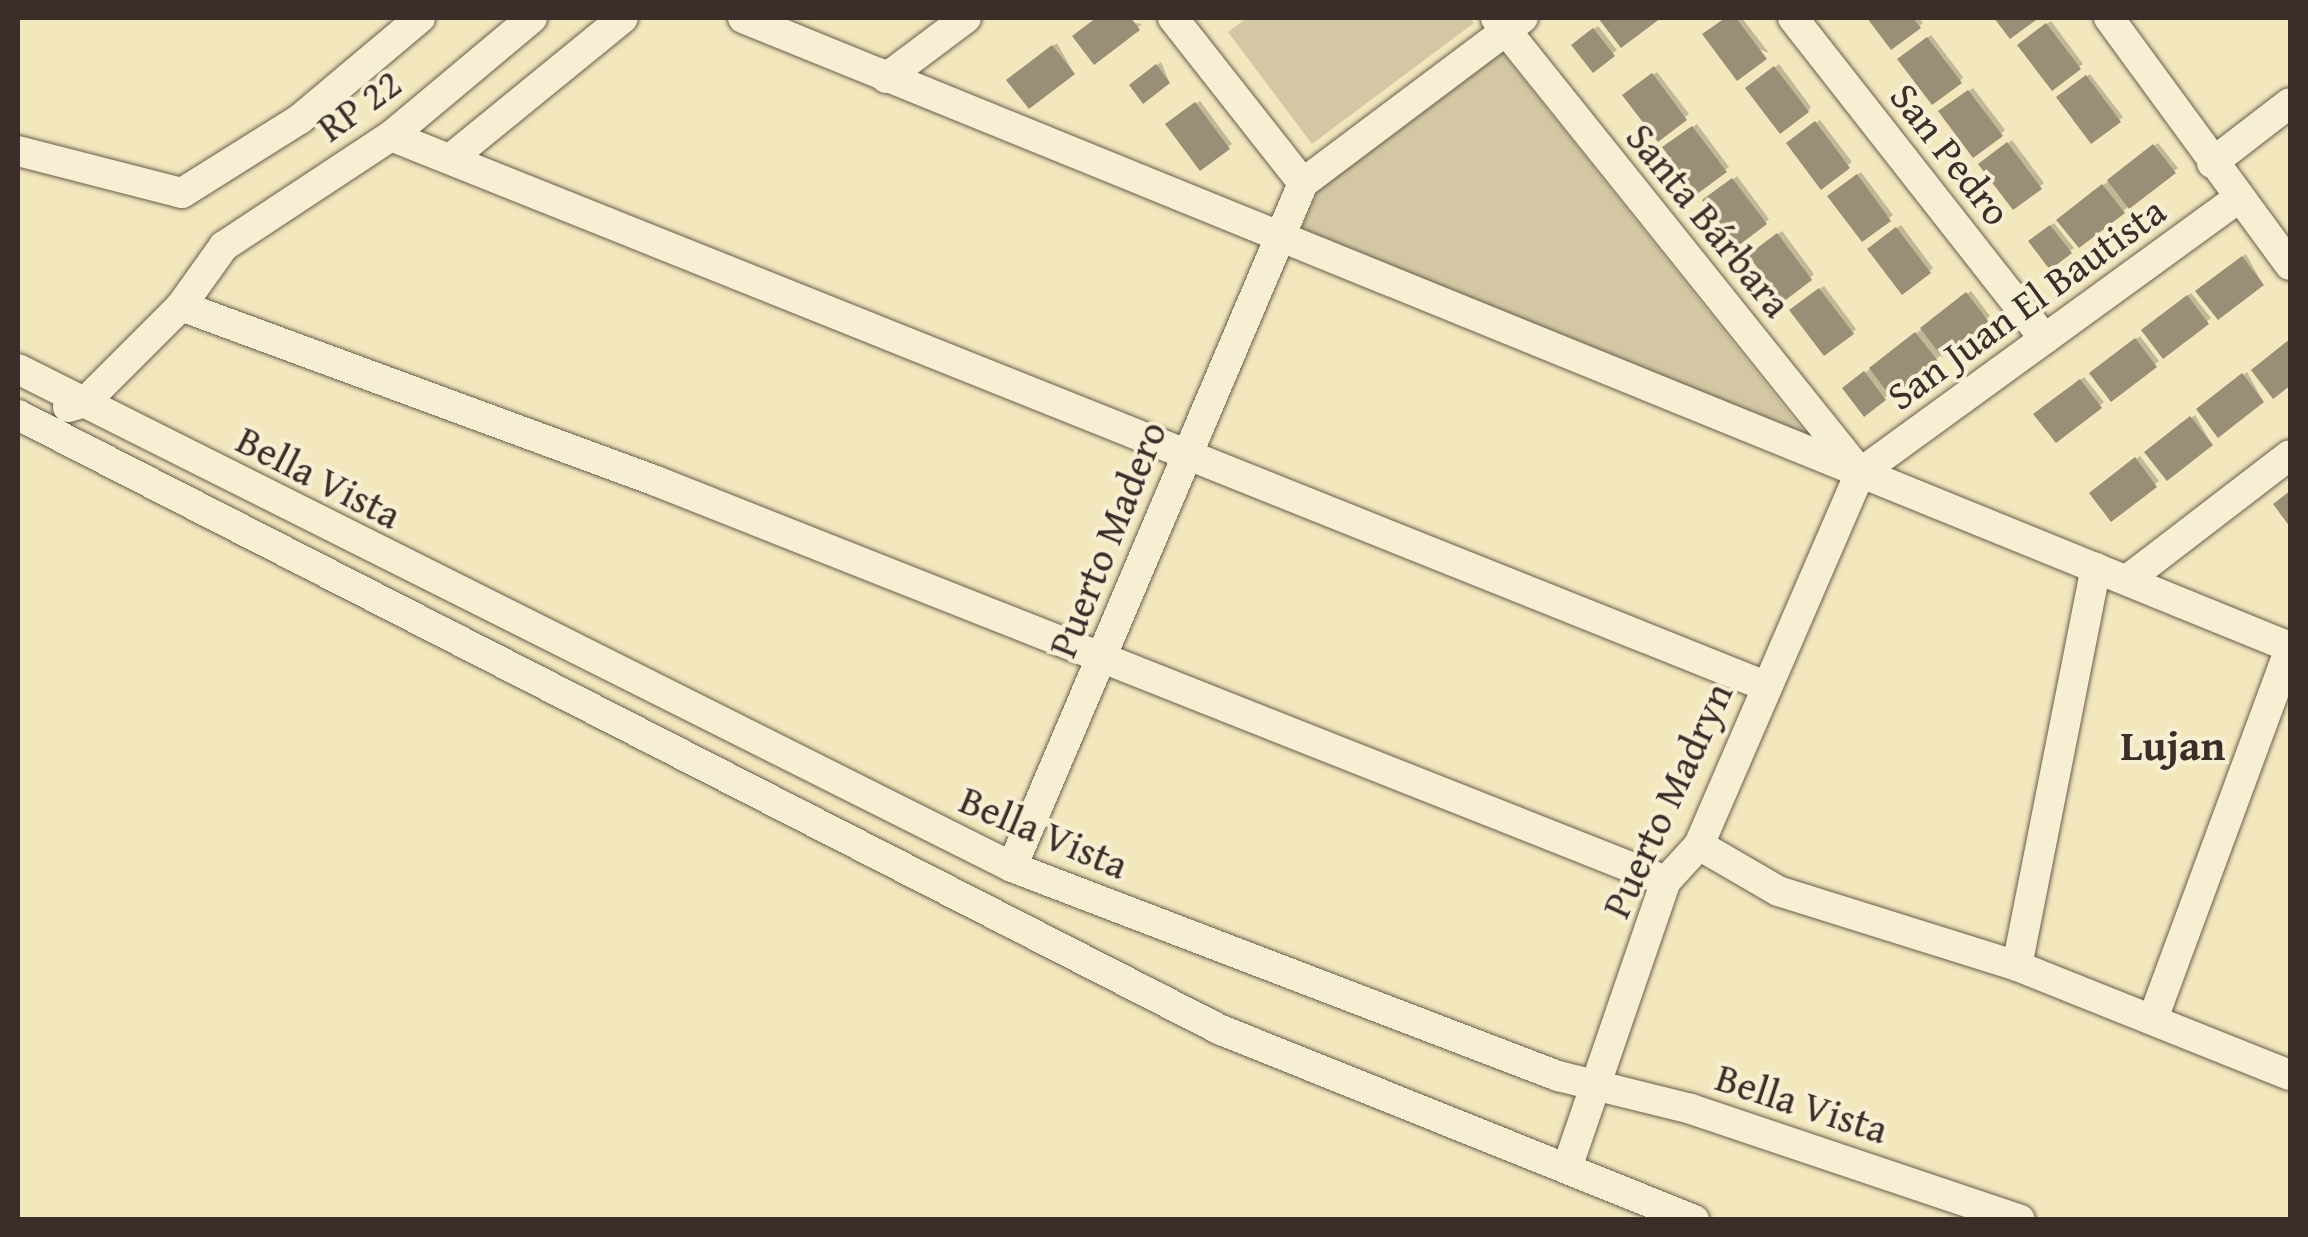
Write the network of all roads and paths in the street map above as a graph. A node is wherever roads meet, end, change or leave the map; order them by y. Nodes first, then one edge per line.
1 (532, 18) edge
2 (623, 18) edge
3 (742, 18) edge
4 (966, 18) edge
5 (1174, 18) edge
6 (1793, 18) edge
7 (2109, 18) edge
8 (404, 19) edge
9 (1508, 22) edge
10 (886, 78) junction
11 (2290, 103) edge
12 (392, 136) junction
13 (18, 151) edge
14 (450, 159) junction
15 (2212, 164) junction
16 (1303, 183) junction
17 (2240, 198) junction
18 (1276, 241) junction
19 (2290, 265) edge
20 (181, 306) junction
21 (2045, 339) junction
22 (18, 370) edge
23 (84, 402) junction
24 (20, 421) edge
25 (1183, 456) junction
26 (2290, 456) edge
27 (1860, 473) junction
28 (2096, 568) junction
29 (2127, 580) junction
30 (2290, 648) edge
31 (1104, 656) junction
32 (1763, 685) junction
33 (1698, 845) junction
34 (1012, 867) junction
35 (1666, 881) junction
36 (2017, 966) junction
37 (2154, 1016) junction
38 (2290, 1075) edge
39 (1594, 1087) junction
40 (1567, 1168) junction
41 (1694, 1220) edge
42 (2020, 1220) edge

1 - 12 street, RP 22
2 - 14 street
3 - 10 street
4 - 10 street
5 - 16 street
6 - 21 street, San Pedro
7 - 15 street
8 - 13 street
9 - 16 street
9 - 27 street, Santa Bárbara
10 - 18 street
11 - 15 street
12 - 14 street
12 - 20 street, RP 22
14 - 25 street
15 - 17 street
16 - 18 street, Puerto Madero
17 - 19 street
17 - 21 street, San Juan El Bautista
18 - 25 street, Puerto Madero
18 - 27 street
20 - 23 street
20 - 31 street
21 - 27 street, San Juan El Bautista
22 - 23 street, Bella Vista
23 - 24 street
23 - 34 street, Bella Vista
24 - 40 street
25 - 31 street, Puerto Madero
25 - 32 street
26 - 29 street
27 - 28 street
27 - 32 street, Puerto Madryn
28 - 29 street
28 - 36 street
29 - 30 street
30 - 37 street
31 - 34 street, Puerto Madero
31 - 35 street
32 - 33 street, Puerto Madryn
33 - 35 street, Puerto Madryn
33 - 36 street
34 - 39 street, Bella Vista
35 - 39 street, Puerto Madryn
36 - 37 street
37 - 38 street
39 - 40 street, Puerto Madryn
39 - 42 street, Bella Vista
40 - 41 street

